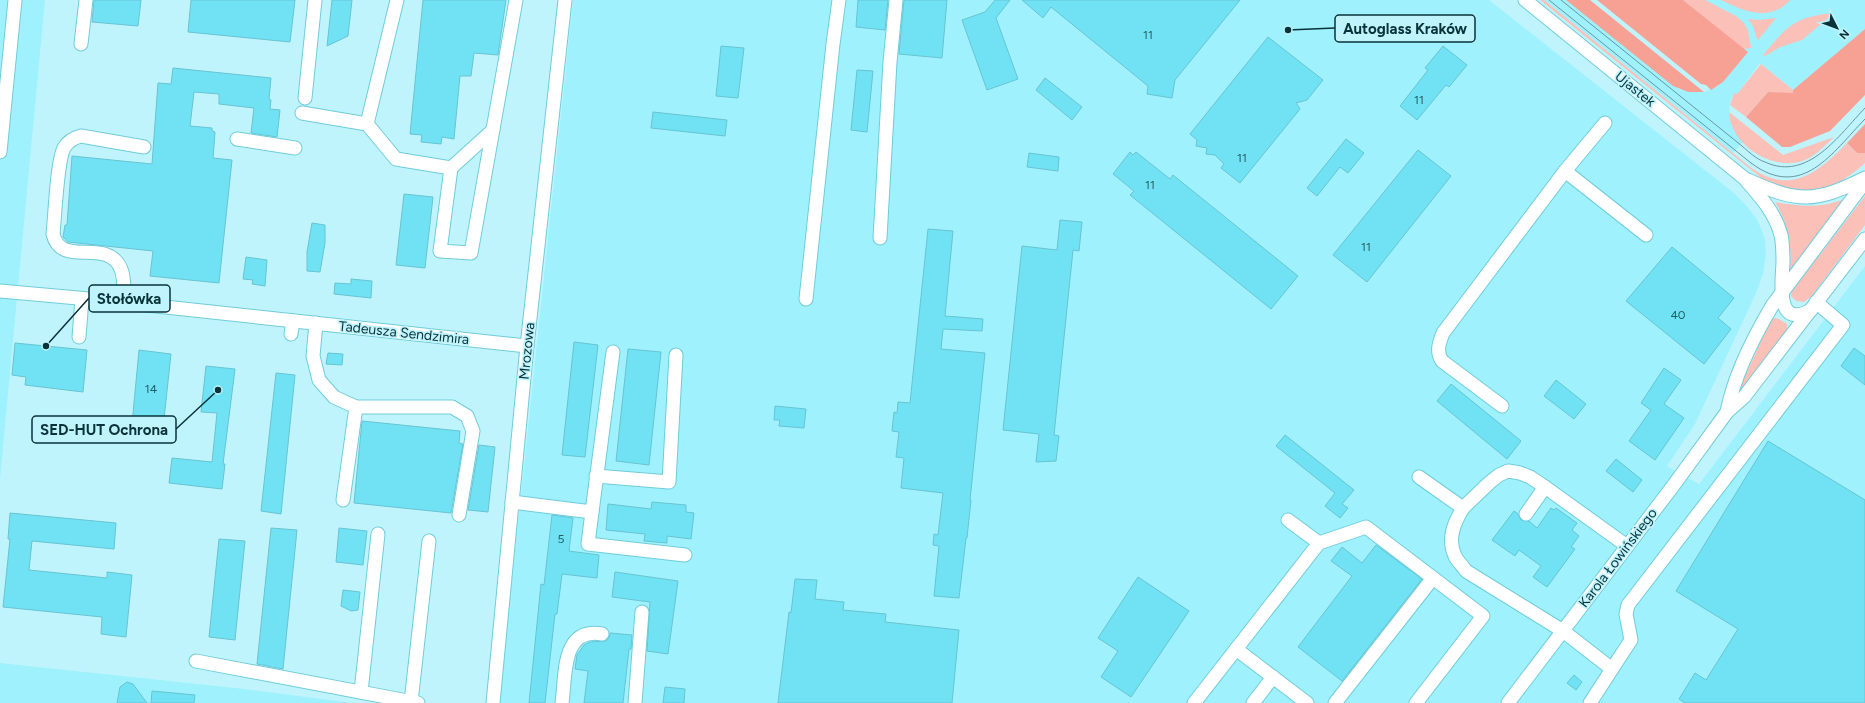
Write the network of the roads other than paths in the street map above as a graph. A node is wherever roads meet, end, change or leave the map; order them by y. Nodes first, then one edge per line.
1 (16, 0) edge
2 (86, 0) edge
3 (315, 0) edge
4 (397, 0) edge
5 (516, 0) edge
6 (565, 0) edge
7 (839, 0) edge
8 (896, 0) edge
9 (1525, 0) edge
10 (81, 44) dead end
11 (305, 98) dead end
12 (302, 114) dead end
13 (1605, 123) dead end
14 (367, 124) junction
15 (493, 130) junction
16 (237, 139) dead end
17 (144, 147) dead end
18 (295, 148) dead end
19 (0, 152) edge
20 (451, 168) junction
21 (1566, 172) junction
22 (1744, 178) junction
23 (1865, 178) edge
24 (1865, 182) edge
25 (1646, 234) dead end
26 (880, 238) dead end
27 (1865, 239) edge
28 (0, 291) edge
29 (1781, 293) junction
30 (82, 299) junction
31 (806, 299) dead end
32 (124, 303) junction
33 (1813, 306) junction
34 (316, 323) junction
35 (79, 337) dead end
36 (527, 346) junction
37 (613, 352) dead end
38 (676, 356) dead end
39 (1502, 406) dead end
40 (356, 407) junction
41 (1727, 412) junction
42 (596, 476) junction
43 (1419, 477) dead end
44 (1545, 487) junction
45 (343, 500) dead end
46 (512, 502) junction
47 (1463, 508) junction
48 (592, 512) junction
49 (1526, 514) dead end
50 (459, 515) dead end
51 (1288, 520) dead end
52 (378, 534) dead end
53 (429, 541) dead end
54 (1318, 543) junction
55 (1627, 546) junction
56 (685, 554) dead end
57 (1433, 578) junction
58 (642, 612) dead end
59 (1563, 631) junction
60 (602, 634) dead end
61 (1236, 649) junction
62 (196, 661) dead end
63 (1612, 669) junction
64 (1273, 677) junction
65 (361, 692) junction
66 (415, 702) edge
67 (493, 703) edge
68 (562, 703) edge
69 (635, 703) edge
70 (1194, 703) edge
71 (1253, 703) edge
72 (1307, 703) edge
73 (1335, 703) edge
74 (1416, 703) edge
75 (1508, 703) edge
76 (1590, 703) edge

1 - 19 street
2 - 10 street
3 - 11 street
4 - 14 street
5 - 15 street
6 - 36 street, Mrozowa
7 - 31 street
8 - 26 street
9 - 22 street, Ujastek
12 - 14 street
13 - 21 street
14 - 20 street
15 - 20 street
15 - 20 street
16 - 18 street
17 - 32 street
21 - 25 street
21 - 39 street
22 - 23 street, Ujastek
22 - 29 street, Ujastek
24 - 29 street, Karola Łowińskiego
27 - 33 street, Karola Łowińskiego
28 - 30 street, Tadeusza Sendzimira
29 - 33 street
29 - 41 street, Karola Łowińskiego
30 - 32 street, Tadeusza Sendzimira
30 - 35 street
32 - 34 street, Tadeusza Sendzimira
33 - 41 street, Karola Łowińskiego
33 - 63 street
34 - 36 street, Tadeusza Sendzimira
34 - 40 street
36 - 46 street, Mrozowa
37 - 42 street
38 - 42 street
40 - 45 street
40 - 50 street
41 - 55 street, Karola Łowińskiego
42 - 48 street
43 - 47 street
44 - 47 street
44 - 49 street
44 - 55 street
46 - 48 street
46 - 67 street, Mrozowa
47 - 59 street
48 - 56 street
51 - 54 street
52 - 65 street
53 - 66 street
54 - 57 street
54 - 61 street
55 - 59 street, Karola Łowińskiego
57 - 73 street
57 - 74 street
58 - 69 street
59 - 63 street
59 - 75 street, Karola Łowińskiego
60 - 68 street
61 - 64 street
61 - 70 street
62 - 65 street
63 - 76 street
64 - 71 street
64 - 72 street
65 - 66 street

